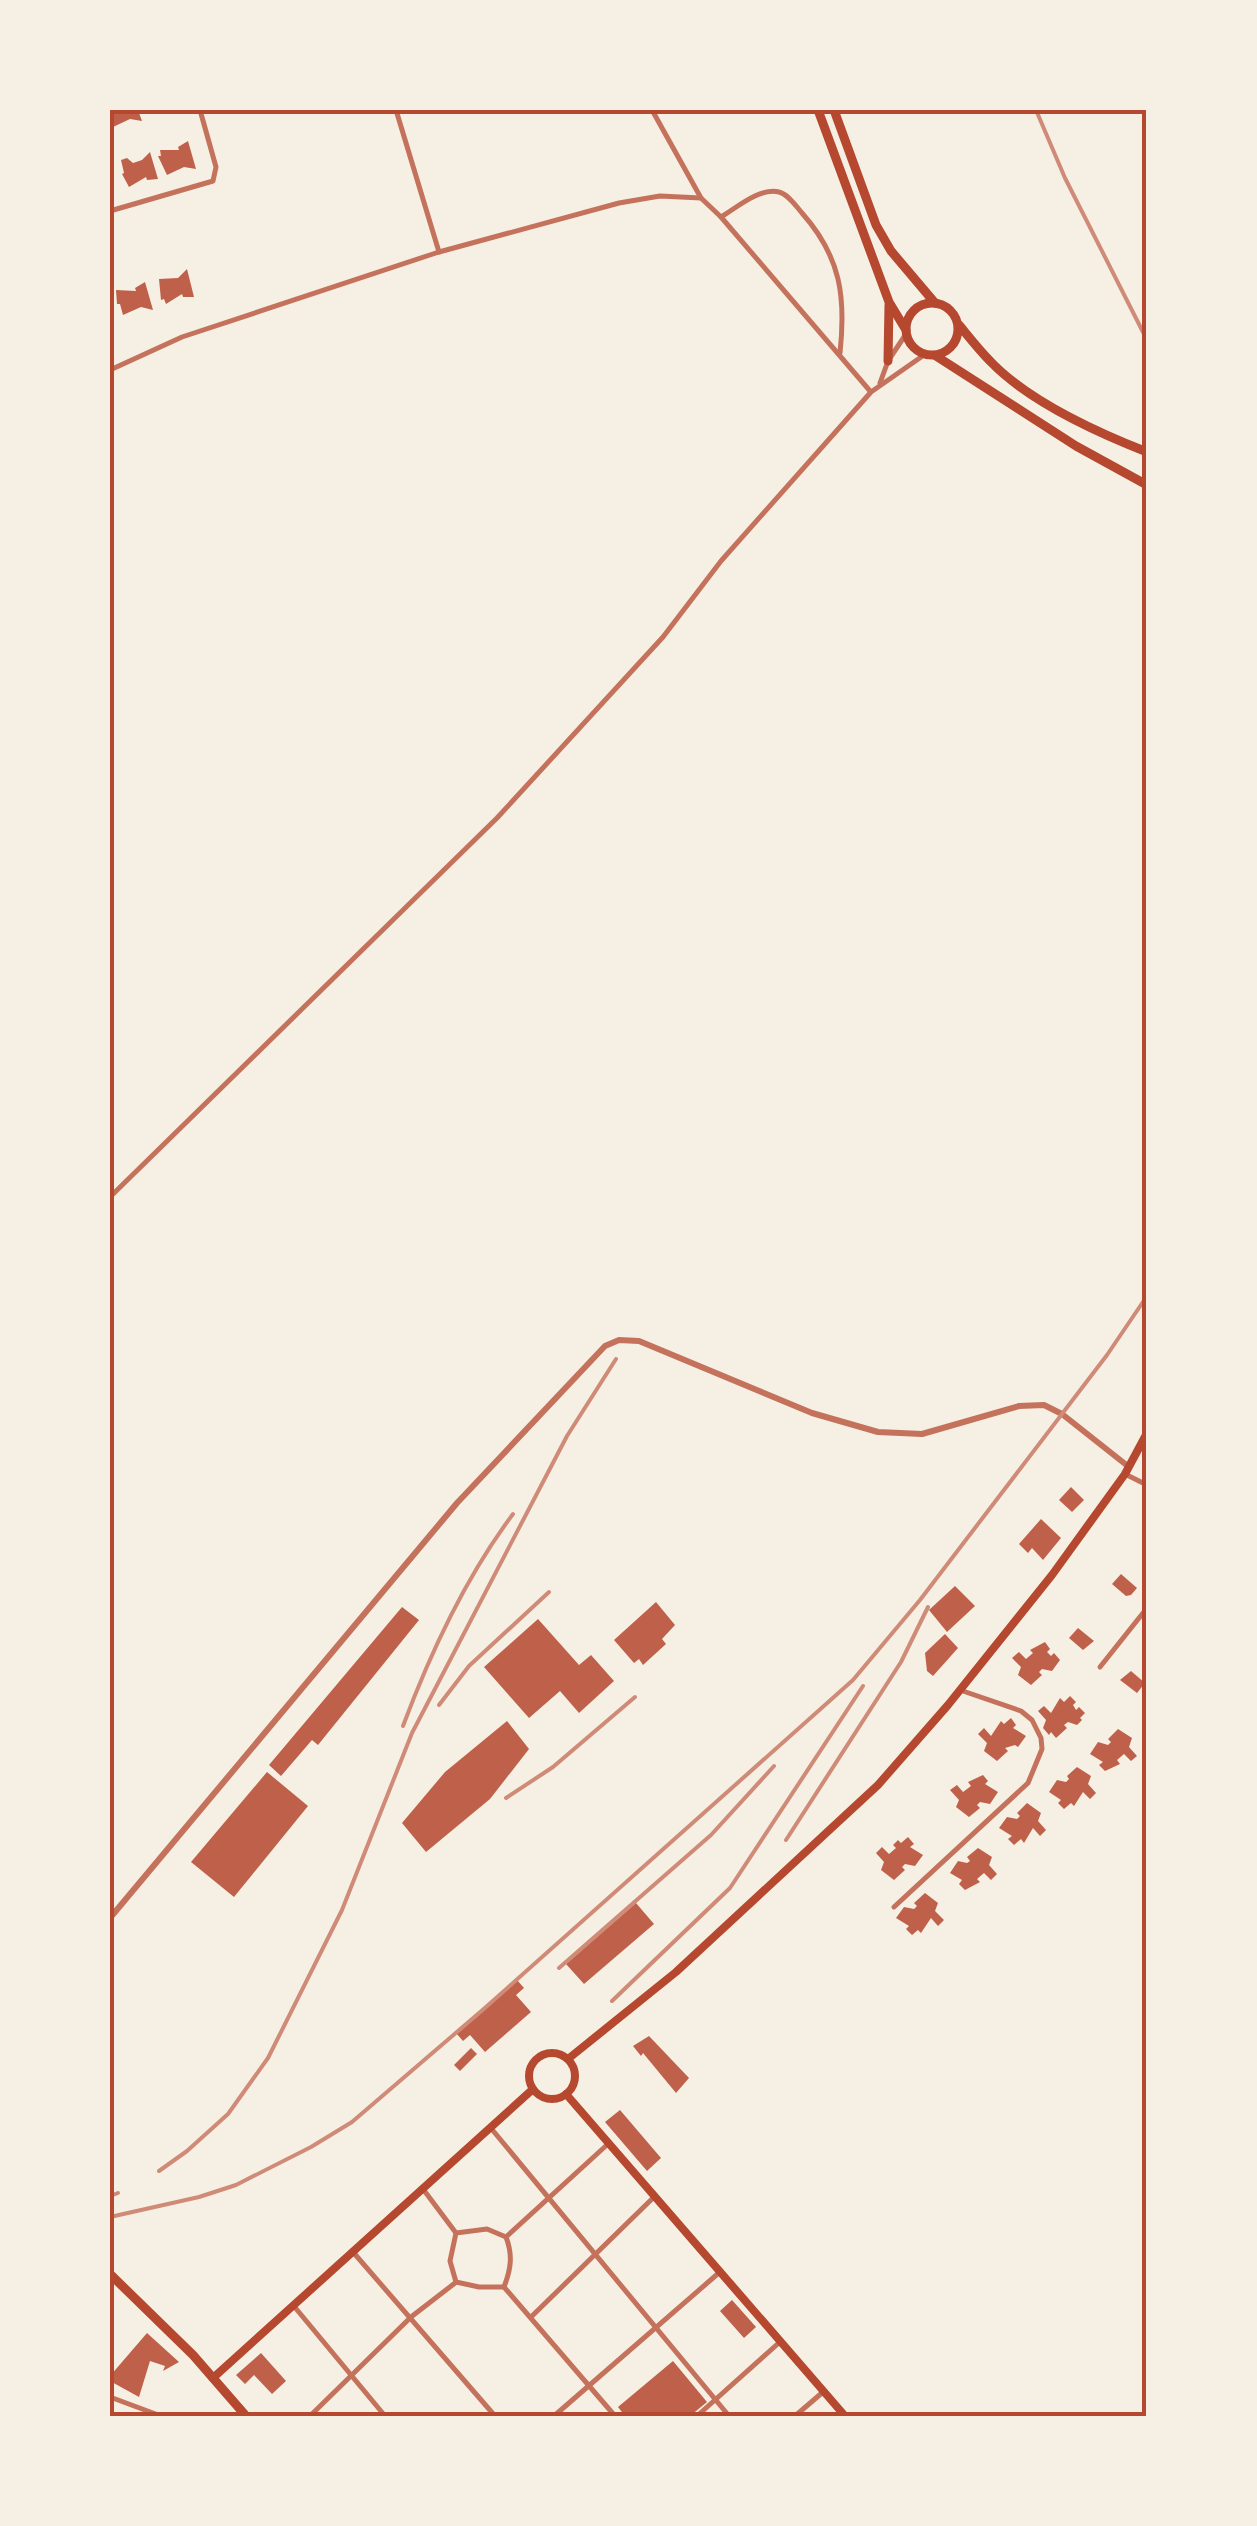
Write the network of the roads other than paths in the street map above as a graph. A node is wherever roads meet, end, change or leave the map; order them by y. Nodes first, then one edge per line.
1 (200, 110) edge
2 (396, 110) edge
3 (652, 110) edge
4 (818, 110) edge
5 (834, 110) edge
6 (701, 198) junction
7 (110, 210) edge
8 (721, 217) junction
9 (439, 252) junction
10 (889, 302) junction
11 (936, 303) junction
12 (959, 325) junction
13 (906, 332) junction
14 (840, 353) junction
15 (924, 354) junction
16 (936, 356) junction
17 (888, 361) junction
18 (110, 370) edge
19 (880, 383) junction
20 (871, 392) junction
21 (1143, 451) edge
22 (1147, 485) edge
23 (110, 1197) edge
24 (1147, 1433) edge
25 (1127, 1470) junction
26 (1147, 1486) edge
27 (1147, 1608) edge
28 (1100, 1667) dead end
29 (960, 1690) junction
30 (894, 1907) dead end
31 (110, 1918) edge
32 (568, 2059) junction
33 (532, 2089) junction
34 (566, 2094) junction
35 (490, 2127) junction
36 (609, 2143) junction
37 (423, 2189) junction
38 (656, 2196) junction
39 (548, 2199) junction
40 (456, 2233) junction
41 (506, 2237) junction
42 (353, 2252) junction
43 (594, 2254) junction
44 (721, 2271) junction
45 (110, 2274) edge
46 (456, 2282) junction
47 (504, 2287) junction
48 (293, 2306) junction
49 (531, 2317) junction
50 (411, 2318) junction
51 (655, 2328) junction
52 (781, 2341) junction
53 (213, 2378) junction
54 (352, 2378) junction
55 (590, 2385) junction
56 (824, 2391) junction
57 (716, 2400) junction
58 (112, 2402) edge
59 (160, 2416) edge
60 (246, 2416) edge
61 (310, 2416) edge
62 (385, 2416) edge
63 (495, 2416) edge
64 (554, 2416) edge
65 (615, 2416) edge
66 (697, 2416) edge
67 (729, 2416) edge
68 (796, 2416) edge
69 (846, 2416) edge

1 - 7 street
2 - 9 street
3 - 6 street
4 - 10 main road
5 - 11 main road
6 - 8 street
6 - 9 street
8 - 14 street
8 - 14 street
9 - 18 street
10 - 13 main road
10 - 17 main road
11 - 12 main road
11 - 13 main road
12 - 16 main road
12 - 21 main road
13 - 15 main road
13 - 17 street
14 - 20 street
15 - 16 main road
15 - 19 street
16 - 22 main road
17 - 19 street
19 - 20 street
20 - 23 street
24 - 25 main road
25 - 26 street
25 - 29 main road
25 - 31 street
27 - 28 street
29 - 30 street
29 - 32 main road
32 - 33 main road
32 - 34 main road
33 - 34 main road
33 - 35 main road
34 - 36 main road
35 - 37 main road
35 - 39 street
36 - 38 main road
36 - 39 street
37 - 40 street
37 - 42 main road
38 - 43 street
38 - 44 main road
39 - 41 street
39 - 43 street
40 - 41 street
40 - 46 street
41 - 47 street
42 - 48 main road
42 - 50 street
43 - 49 street
43 - 51 street
44 - 51 street
44 - 52 main road
45 - 53 main road
46 - 47 street
46 - 50 street
47 - 49 street
48 - 53 main road
48 - 54 street
49 - 55 street
50 - 54 street
50 - 63 street
51 - 55 street
51 - 57 street
52 - 56 main road
52 - 57 street
53 - 60 main road
54 - 61 street
54 - 62 street
55 - 64 street
55 - 65 street
56 - 68 street
56 - 69 main road
57 - 66 street
57 - 67 street
58 - 59 street

